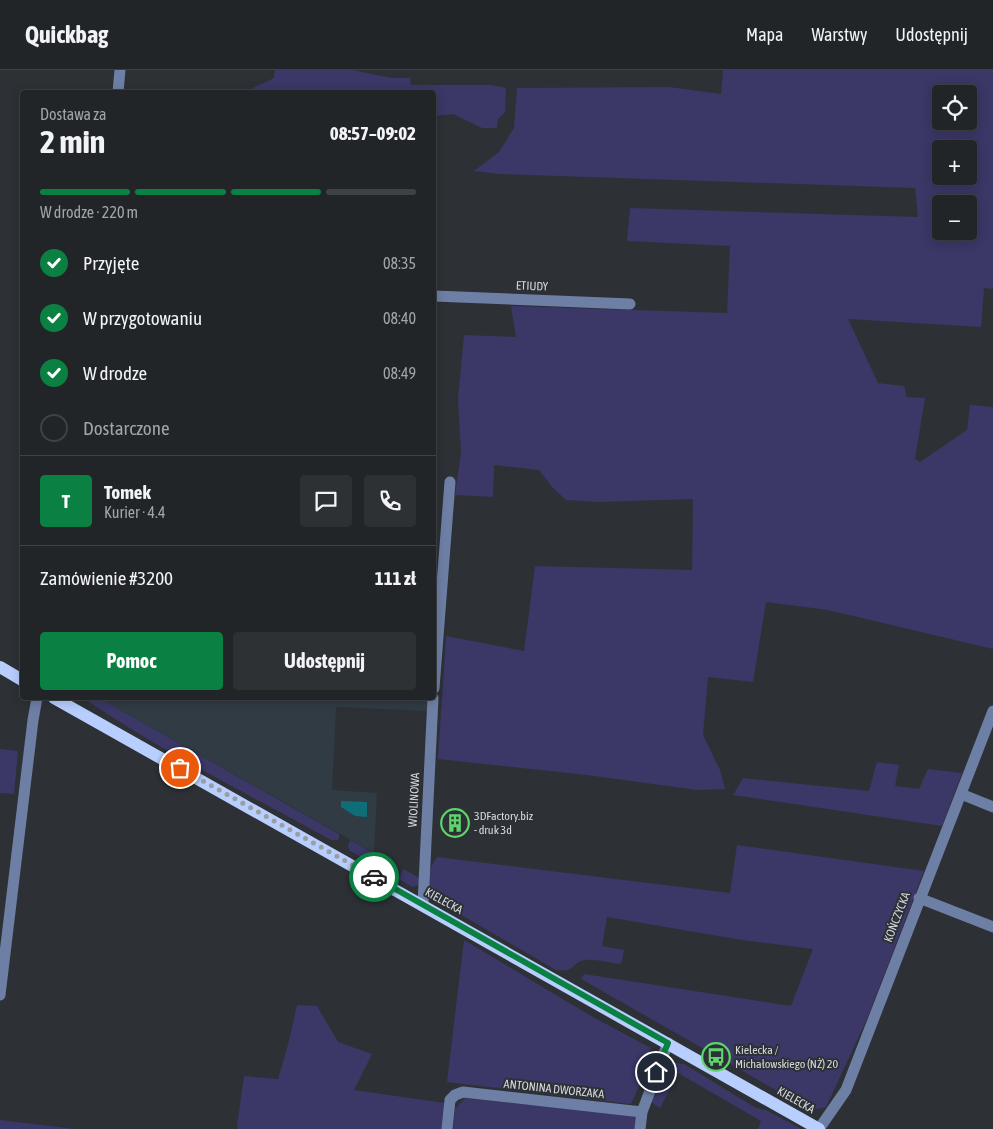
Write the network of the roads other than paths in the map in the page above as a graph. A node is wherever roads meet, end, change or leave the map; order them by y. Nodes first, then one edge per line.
1 (120, 70) edge
2 (118, 90) edge
3 (436, 296) edge
4 (630, 304) dead end
5 (450, 482) dead end
6 (436, 662) edge
7 (0, 667) edge
8 (20, 679) edge
9 (37, 700) edge
10 (58, 700) edge
11 (433, 700) edge
12 (993, 711) edge
13 (961, 794) junction
14 (993, 807) edge
15 (919, 898) junction
16 (423, 904) junction
17 (993, 927) edge
18 (0, 995) edge
19 (668, 1043) junction
20 (642, 1112) junction
21 (447, 1129) edge
22 (640, 1129) edge
23 (819, 1129) edge

1 - 2 street
3 - 4 street, ETIUDY
5 - 6 street
7 - 8 main road
9 - 18 street
10 - 16 main road, KIELECKA
11 - 16 street, WIOLINOWA
12 - 13 street, KOŃCZYCKA
13 - 14 street
13 - 15 street, KOŃCZYCKA
15 - 17 street
15 - 23 street, KOŃCZYCKA
16 - 19 main road, KIELECKA
19 - 20 street
19 - 23 main road, KIELECKA
20 - 21 street, ANTONINA DWORZAKA
20 - 22 street

